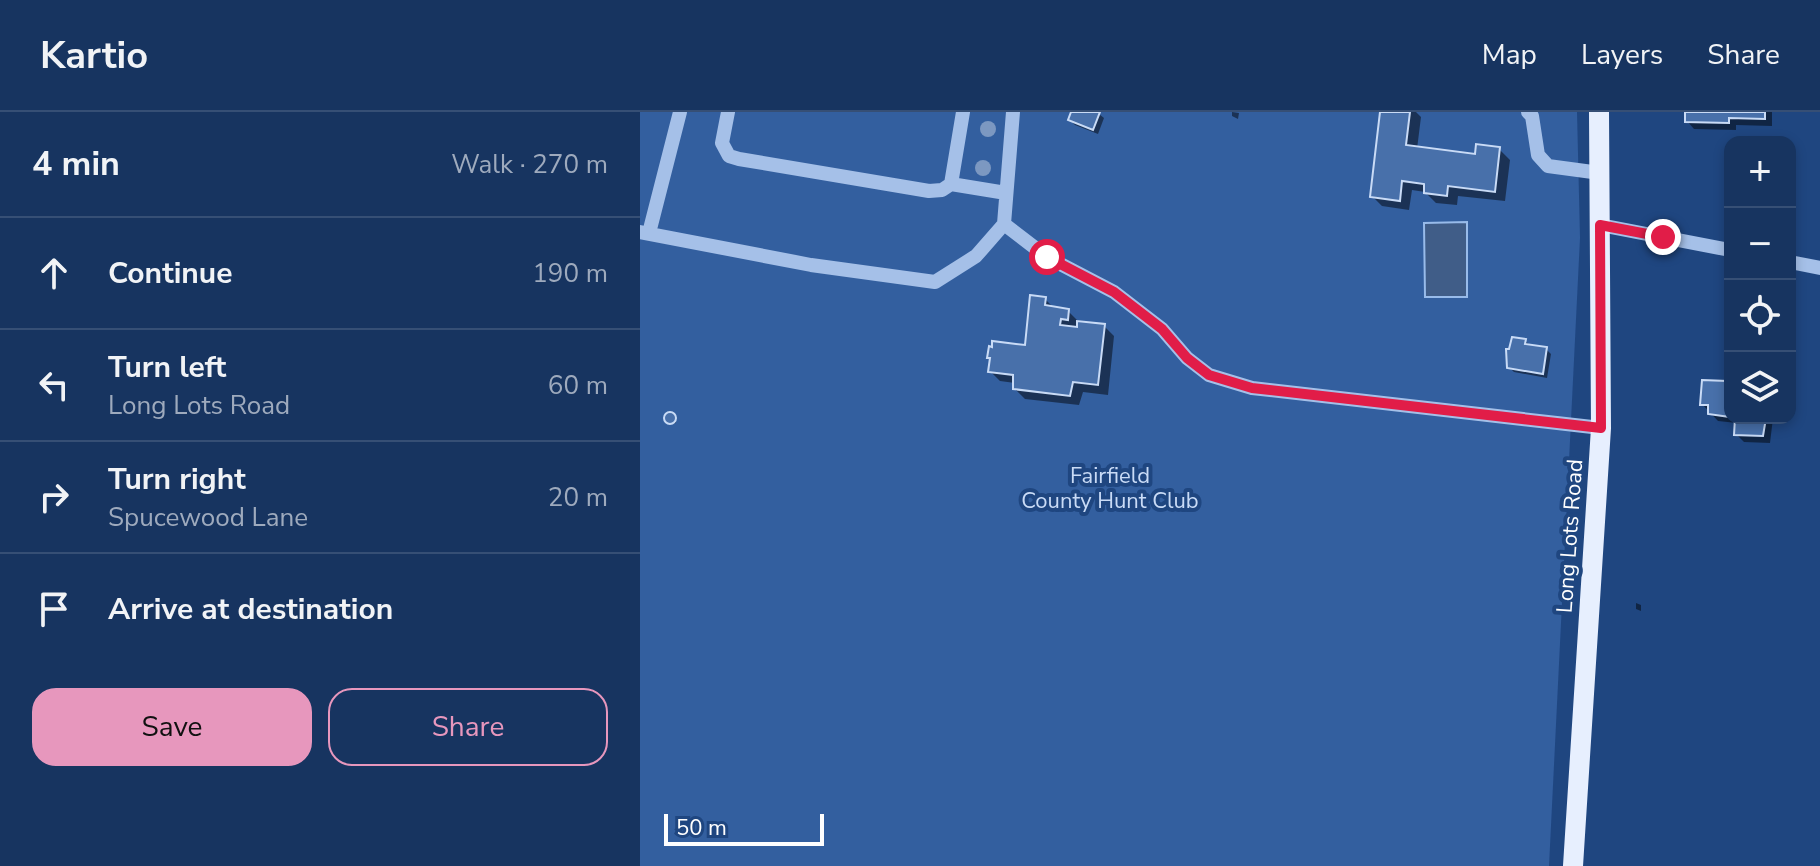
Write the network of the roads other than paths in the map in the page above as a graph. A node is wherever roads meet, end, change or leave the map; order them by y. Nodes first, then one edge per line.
1 (680, 112) edge
2 (728, 112) edge
3 (963, 112) edge
4 (1013, 112) edge
5 (1528, 112) edge
6 (1599, 112) edge
7 (1600, 173) junction
8 (951, 184) junction
9 (1006, 193) junction
10 (1004, 224) junction
11 (1600, 225) junction
12 (644, 232) edge
13 (1724, 249) edge
14 (1796, 263) edge
15 (1820, 268) edge
16 (1601, 428) junction
17 (1573, 866) edge

1 - 12 street
2 - 8 street
3 - 8 street
4 - 9 street
5 - 7 street
6 - 7 main road, Long Lots Road
7 - 11 main road, Long Lots Road
8 - 9 street
9 - 10 street
10 - 12 street
10 - 16 street
11 - 13 street
11 - 16 main road, Long Lots Road
14 - 15 street
16 - 17 main road, Long Lots Road

